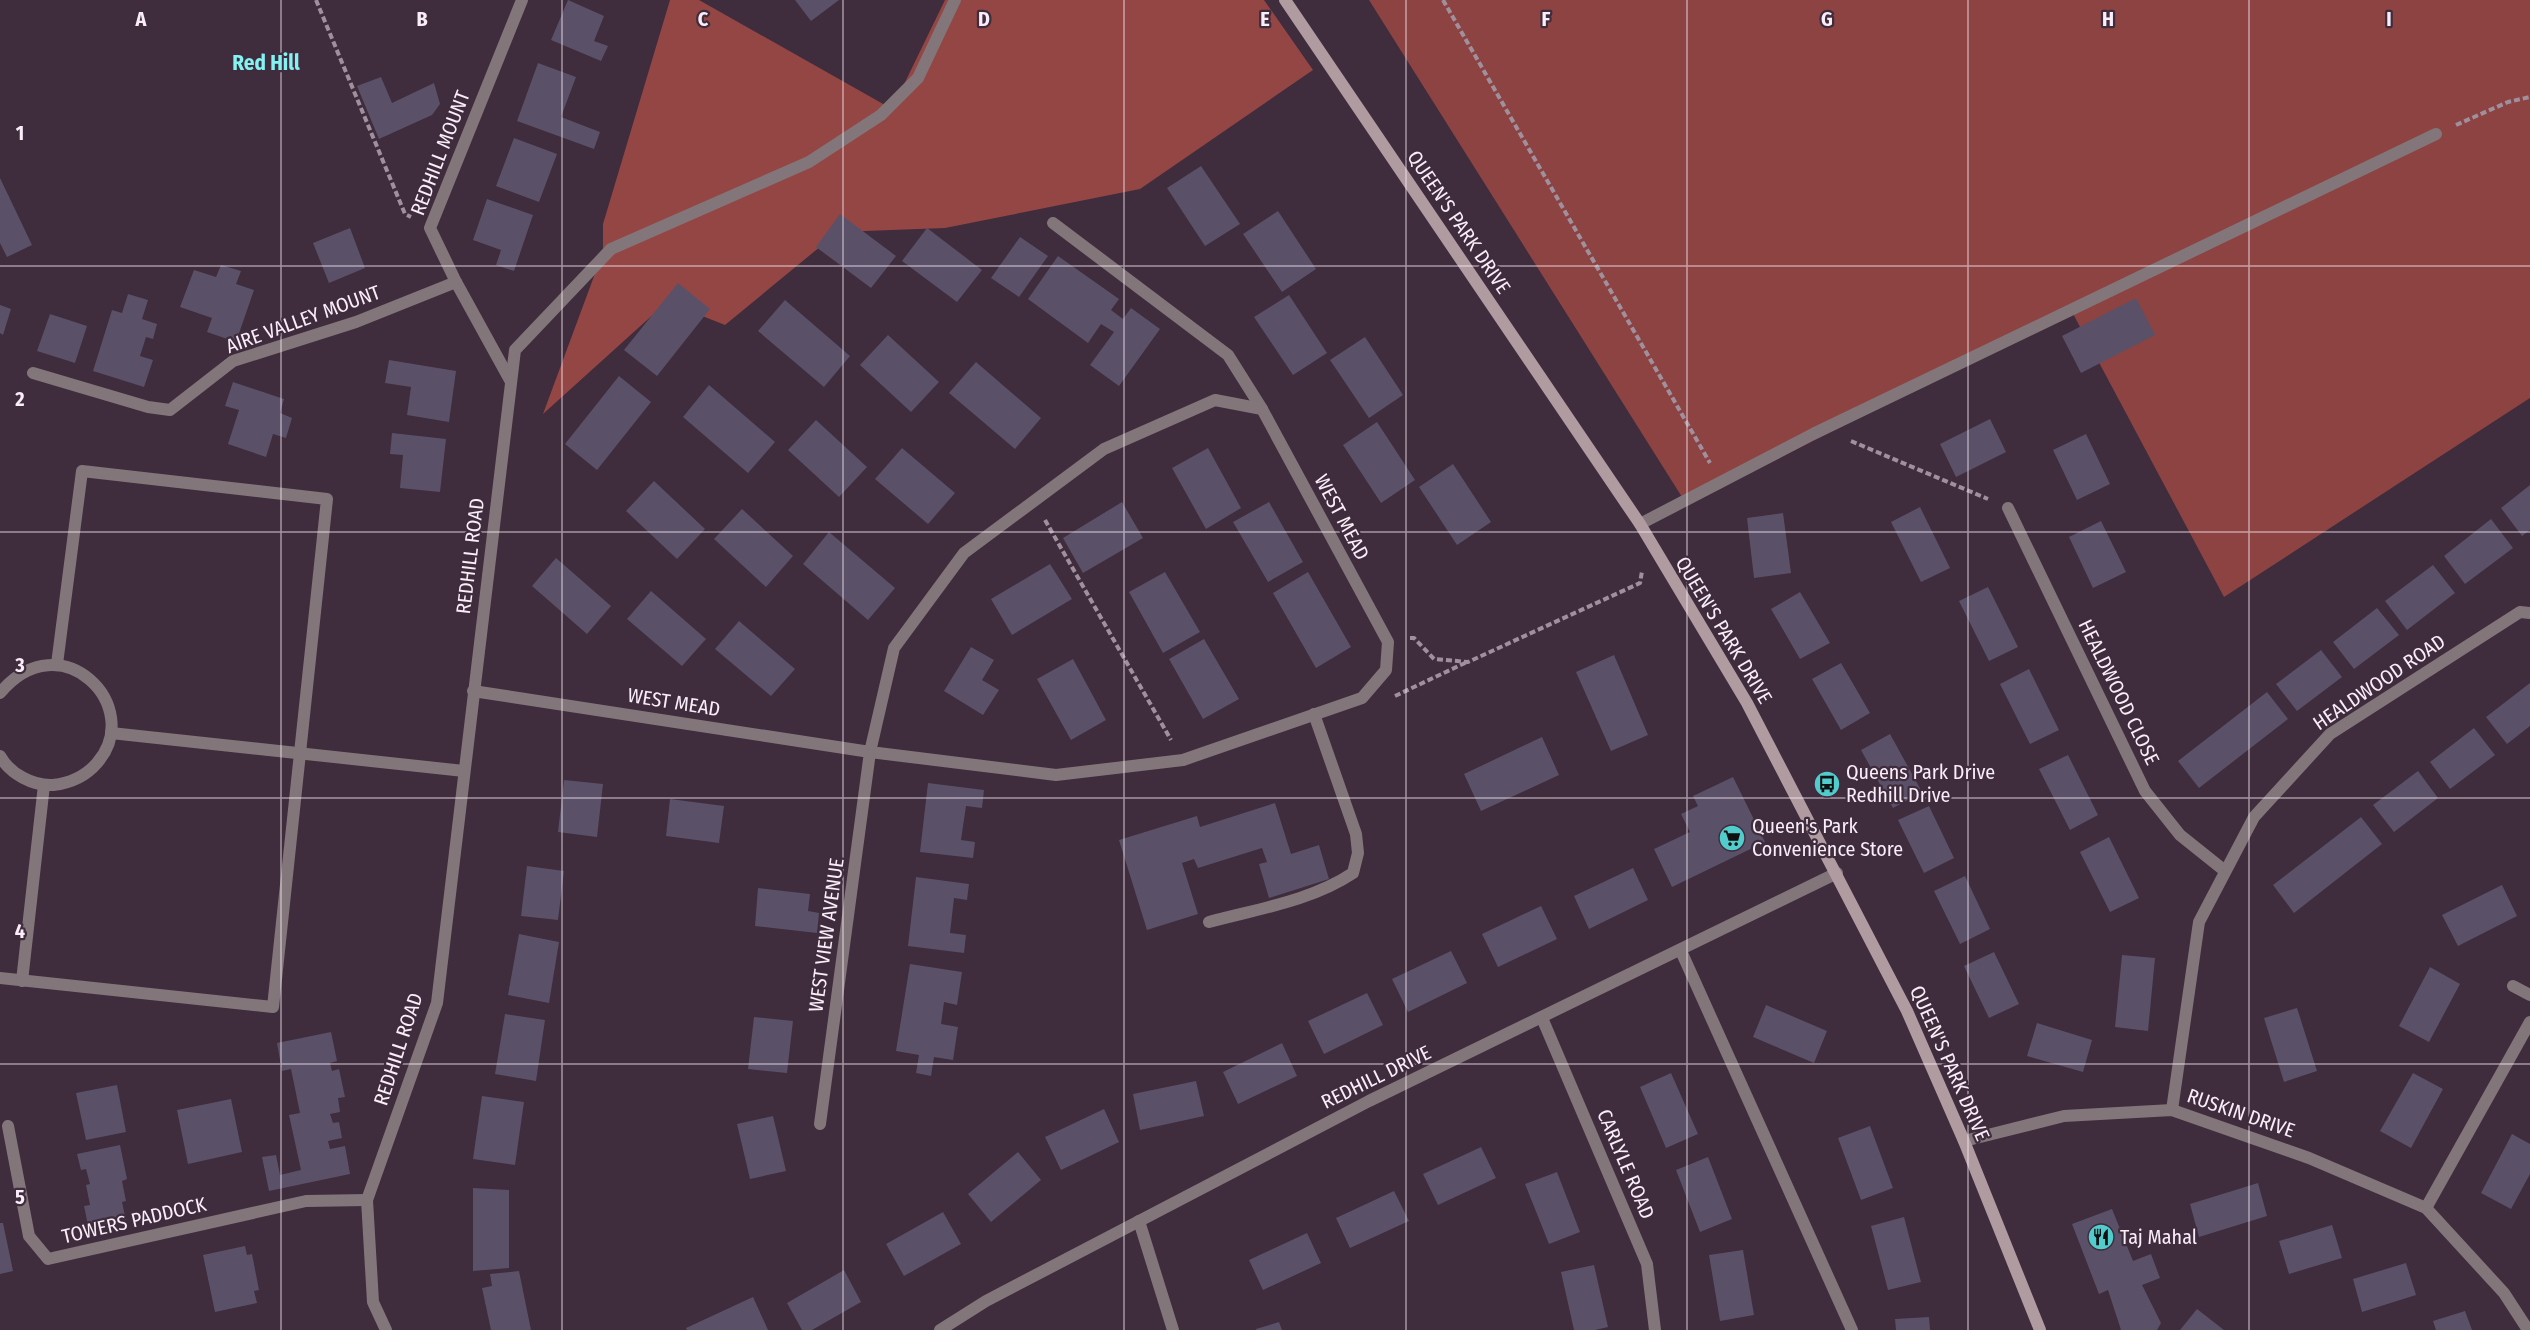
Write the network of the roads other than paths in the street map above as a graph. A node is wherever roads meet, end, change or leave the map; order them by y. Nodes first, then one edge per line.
1 (522, 0) edge
2 (955, 0) edge
3 (1285, 0) edge
4 (2436, 134) road end
5 (1053, 223) dead end
6 (456, 282) junction
7 (33, 373) dead end
8 (510, 380) junction
9 (1262, 410) junction
10 (2008, 508) road end
11 (1640, 524) junction
12 (2530, 613) edge
13 (57, 664) junction
14 (472, 691) junction
15 (0, 693) edge
16 (1314, 714) junction
17 (111, 733) junction
18 (870, 752) junction
19 (300, 754) junction
20 (0, 756) edge
21 (464, 771) junction
22 (44, 785) junction
23 (2225, 871) junction
24 (1837, 873) junction
25 (1209, 922) dead end
26 (1681, 951) junction
27 (0, 978) edge
28 (22, 981) junction
29 (2513, 986) dead end
30 (2530, 995) edge
31 (1542, 1018) junction
32 (2530, 1022) edge
33 (2172, 1110) junction
34 (820, 1124) dead end
35 (8, 1126) dead end
36 (1964, 1141) junction
37 (367, 1200) junction
38 (2426, 1208) junction
39 (1139, 1221) junction
40 (386, 1330) edge
41 (940, 1330) edge
42 (1173, 1330) edge
43 (1655, 1330) edge
44 (1852, 1330) edge
45 (2040, 1330) edge
46 (2528, 1330) edge

1 - 6 street, REDHILL MOUNT
2 - 8 street, REDHILL ROAD
3 - 11 street, QUEEN'S PARK DRIVE
4 - 11 street
5 - 9 street, WEST MEAD
6 - 7 street, AIRE VALLEY MOUNT
6 - 8 street, REDHILL MOUNT
8 - 14 street, REDHILL ROAD
9 - 16 street, WEST MEAD
9 - 18 street
10 - 23 street, HEALDWOOD CLOSE
11 - 24 street, QUEEN'S PARK DRIVE
12 - 23 street, HEALDWOOD ROAD
13 - 15 street
13 - 17 street
13 - 19 street
14 - 18 street, WEST MEAD
14 - 21 street, REDHILL ROAD
16 - 18 street, WEST MEAD
16 - 25 street
17 - 19 street
17 - 22 street
18 - 34 street, WEST VIEW AVENUE
19 - 21 street
19 - 28 street
20 - 22 street
21 - 37 street, REDHILL ROAD
22 - 28 street
23 - 33 street, HEALDWOOD ROAD
24 - 26 street, REDHILL DRIVE
24 - 36 street, QUEEN'S PARK DRIVE
26 - 31 street, REDHILL DRIVE
26 - 44 street
27 - 28 street
29 - 30 street
31 - 39 street, REDHILL DRIVE
31 - 43 street, CARLYLE ROAD
32 - 38 street
33 - 36 street, RUSKIN DRIVE
33 - 38 street, RUSKIN DRIVE
35 - 37 street, TOWERS PADDOCK
36 - 45 street, QUEEN'S PARK DRIVE
37 - 40 street, REDHILL ROAD
38 - 46 street, RUSKIN DRIVE
39 - 41 street, REDHILL DRIVE
39 - 42 street

